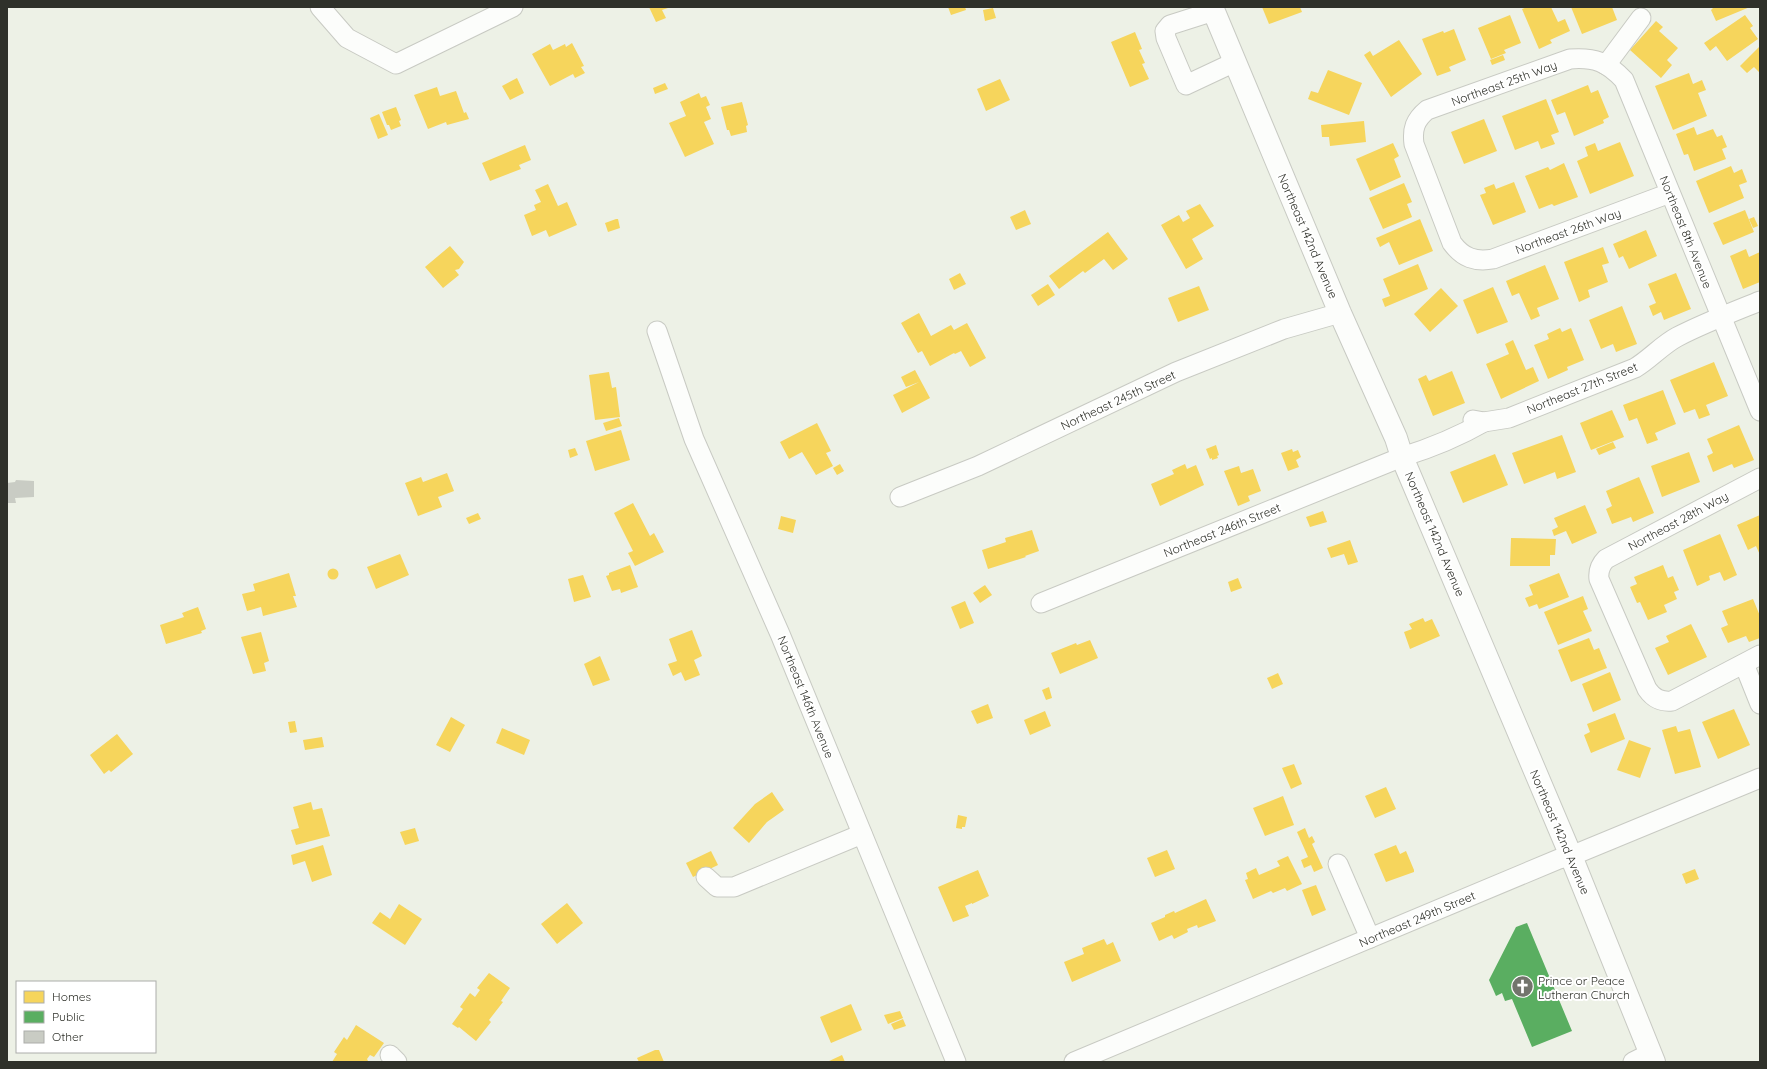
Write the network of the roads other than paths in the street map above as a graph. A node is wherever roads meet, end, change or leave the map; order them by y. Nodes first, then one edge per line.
1 (320, 7) edge
2 (513, 7) edge
3 (1213, 9) edge
4 (1641, 18) dead end
5 (1235, 62) junction
6 (1603, 63) junction
7 (1670, 193) junction
8 (1465, 256) joint
9 (1760, 301) edge
10 (1340, 313) junction
11 (1721, 318) junction
12 (657, 331) dead end
13 (1760, 411) edge
14 (1402, 457) junction
15 (1760, 478) edge
16 (900, 497) dead end
17 (1041, 603) dead end
18 (1752, 659) edge
19 (1760, 704) edge
20 (1760, 778) edge
21 (862, 834) junction
22 (1571, 856) junction
23 (1338, 864) dead end
24 (706, 877) dead end
25 (1370, 938) junction
26 (1646, 1059) edge
27 (956, 1062) edge
28 (1074, 1062) edge

1 - 2 street
3 - 5 main road, Northeast 142nd Avenue
3 - 5 street
4 - 6 street
5 - 10 main road, Northeast 142nd Avenue
6 - 7 street, Northeast 8th Avenue
6 - 8 street, Northeast 25th Way
7 - 8 street, Northeast 26th Way
7 - 11 street, Northeast 8th Avenue
9 - 11 street, Northeast 27th Street
10 - 14 main road, Northeast 142nd Avenue
10 - 16 street, Northeast 245th Street
11 - 13 street, Northeast 8th Avenue
11 - 14 street, Northeast 27th Street
12 - 21 street, Northeast 146th Avenue
14 - 17 street, Northeast 246th Street
14 - 22 main road, Northeast 142nd Avenue
15 - 18 street, Northeast 28th Way
18 - 19 street
20 - 22 street, Northeast 249th Street
21 - 24 street
21 - 27 street, Northeast 146th Avenue
22 - 25 street, Northeast 249th Street
22 - 26 main road, Northeast 142nd Avenue
23 - 25 street
25 - 28 street, Northeast 249th Street

